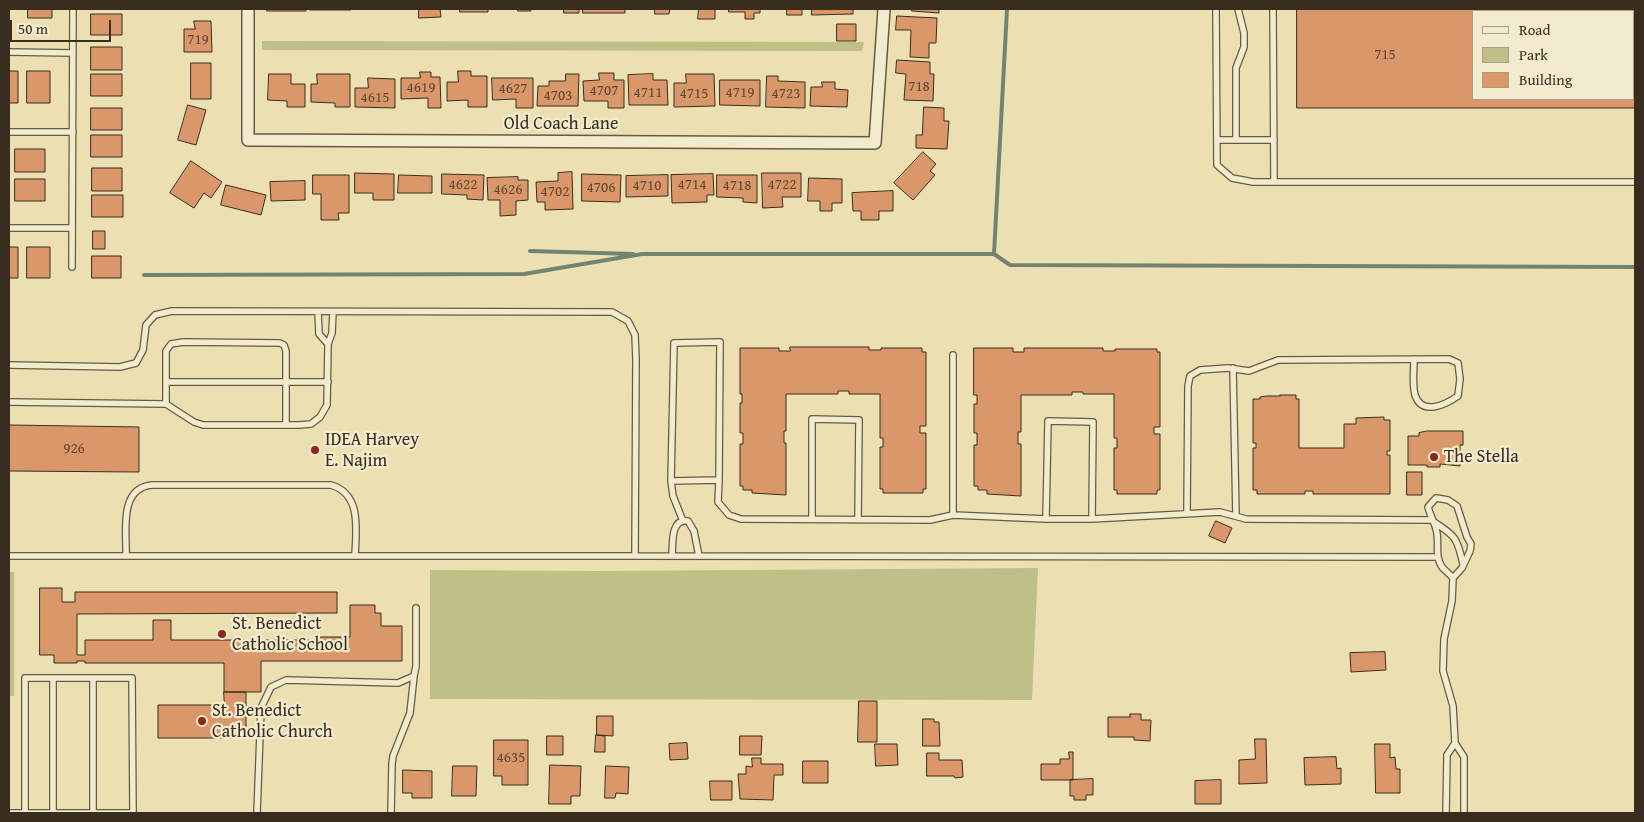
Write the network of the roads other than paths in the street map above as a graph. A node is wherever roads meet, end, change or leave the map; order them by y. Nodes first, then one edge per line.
1 (73, 9) edge
2 (248, 9) edge
3 (884, 9) edge
4 (1216, 9) edge
5 (1238, 9) edge
6 (1273, 9) edge
7 (9, 52) edge
8 (73, 53) junction
9 (9, 132) edge
10 (73, 132) junction
11 (1217, 140) junction
12 (1236, 140) junction
13 (1274, 140) junction
14 (1274, 182) junction
15 (1635, 182) edge
16 (9, 228) edge
17 (72, 228) junction
18 (72, 267) dead end
19 (318, 312) junction
20 (333, 312) junction
21 (328, 344) junction
22 (953, 355) dead end
23 (1414, 360) junction
24 (9, 364) edge
25 (1233, 368) junction
26 (166, 382) junction
27 (286, 382) junction
28 (328, 382) junction
29 (9, 402) edge
30 (166, 404) junction
31 (286, 425) junction
32 (671, 480) junction
33 (720, 480) junction
34 (1187, 513) junction
35 (953, 515) junction
36 (1236, 516) junction
37 (812, 519) junction
38 (858, 519) junction
39 (1046, 519) junction
40 (1092, 519) junction
41 (1431, 520) junction
42 (683, 521) junction
43 (1467, 538) junction
44 (1458, 543) junction
45 (9, 556) edge
46 (126, 556) junction
47 (355, 556) junction
48 (635, 556) junction
49 (672, 556) junction
50 (699, 556) junction
51 (1438, 558) junction
52 (1463, 564) junction
53 (1453, 578) junction
54 (416, 608) dead end
55 (414, 676) junction
56 (52, 678) junction
57 (92, 678) junction
58 (1455, 743) junction
59 (9, 813) edge
60 (25, 813) edge
61 (53, 813) edge
62 (93, 813) edge
63 (257, 813) edge
64 (392, 813) edge
65 (1446, 813) edge
66 (1464, 813) edge

1 - 8 lane
2 - 3 street, Old Coach Lane
4 - 11 lane
5 - 12 lane
6 - 13 lane
7 - 8 lane
8 - 10 lane
9 - 10 lane
10 - 17 lane
11 - 12 lane
11 - 14 lane
12 - 13 lane
13 - 14 lane
14 - 15 lane
16 - 17 lane
17 - 18 lane
19 - 20 lane
19 - 21 lane
19 - 24 lane
20 - 21 lane
20 - 48 lane
21 - 28 lane
22 - 35 lane
23 - 23 lane
23 - 25 lane
25 - 34 lane
25 - 36 lane
26 - 27 lane
26 - 27 lane
26 - 30 lane
27 - 28 lane
27 - 31 lane
28 - 31 lane
29 - 30 lane
30 - 31 lane
32 - 33 lane
32 - 33 lane
32 - 42 lane
33 - 37 lane
34 - 36 lane
34 - 40 lane
35 - 38 lane
35 - 39 lane
36 - 41 lane
37 - 38 lane
37 - 38 lane
39 - 40 lane
39 - 40 lane
41 - 43 lane
41 - 44 lane
41 - 51 lane
42 - 49 lane
42 - 50 lane
43 - 44 lane
43 - 52 lane
44 - 52 lane
45 - 46 lane
46 - 47 lane
46 - 47 lane
47 - 48 lane
48 - 49 lane
49 - 50 lane
50 - 51 lane
51 - 53 lane
52 - 53 lane
53 - 58 lane
54 - 55 lane
55 - 63 lane
55 - 64 lane
56 - 57 lane
56 - 60 lane
56 - 61 lane
57 - 62 lane
57 - 62 lane
58 - 65 lane
58 - 66 lane
59 - 60 lane
60 - 61 lane
61 - 62 lane

